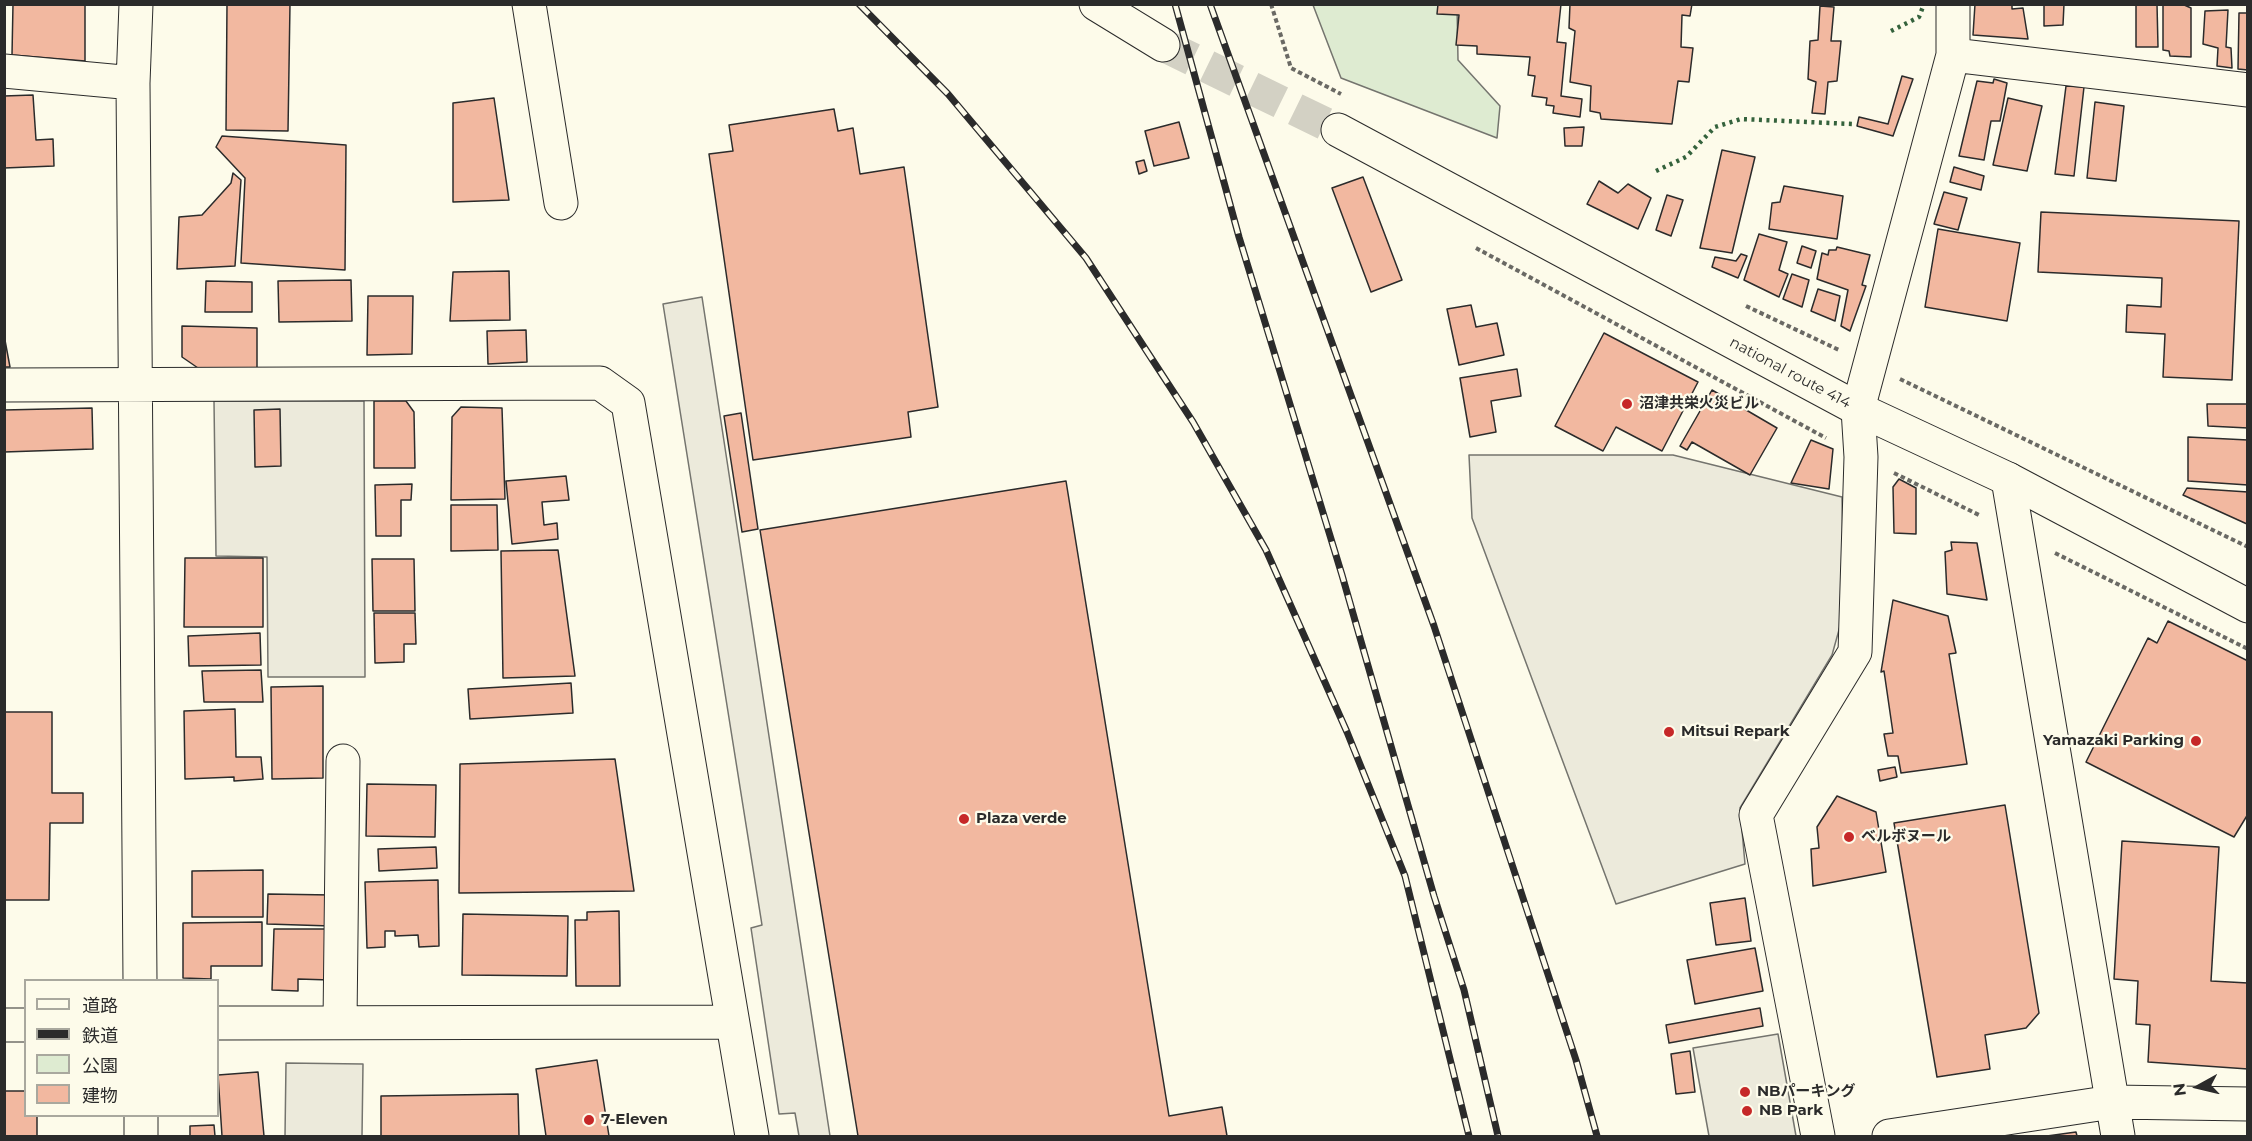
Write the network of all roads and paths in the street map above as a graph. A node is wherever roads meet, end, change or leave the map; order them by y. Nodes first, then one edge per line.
1 (136, 4) edge
2 (529, 4) edge
3 (1096, 4) edge
4 (1271, 4) edge
5 (1953, 4) edge
6 (1163, 45) tunnel mouth
7 (1953, 55) junction
8 (4, 71) edge
9 (133, 83) junction
10 (2247, 90) edge
11 (1343, 95) dead end
12 (1338, 130) tunnel mouth
13 (561, 204) dead end
14 (1739, 303) dead end
15 (1869, 364) junction
16 (136, 383) junction
17 (4, 385) edge
18 (1858, 409) junction
19 (2008, 479) junction
20 (2247, 547) edge
21 (2247, 606) edge
22 (343, 761) dead end
23 (140, 979) edge
24 (340, 1022) junction
25 (732, 1022) junction
26 (219, 1023) edge
27 (24, 1024) edge
28 (4, 1025) edge
29 (2112, 1102) junction
30 (2247, 1104) edge
31 (141, 1117) edge
32 (141, 1137) edge
33 (752, 1137) edge
34 (1818, 1137) edge
35 (1889, 1137) edge
36 (2118, 1137) edge

1 - 9 main road
2 - 13 main road
3 - 6 main road
4 - 11 path
5 - 7 main road
7 - 10 main road
7 - 15 main road
8 - 9 main road
9 - 16 main road
12 - 18 main road, national route 414
14 - 15 path
15 - 18 main road
15 - 20 path
16 - 17 main road
16 - 23 main road
16 - 25 main road
18 - 19 main road, national route 414
18 - 34 main road
19 - 21 main road, national route 414
19 - 29 main road
22 - 24 main road
24 - 25 main road
24 - 26 main road
25 - 33 main road
27 - 28 main road
29 - 30 main road
29 - 35 main road
29 - 36 main road
31 - 32 main road

